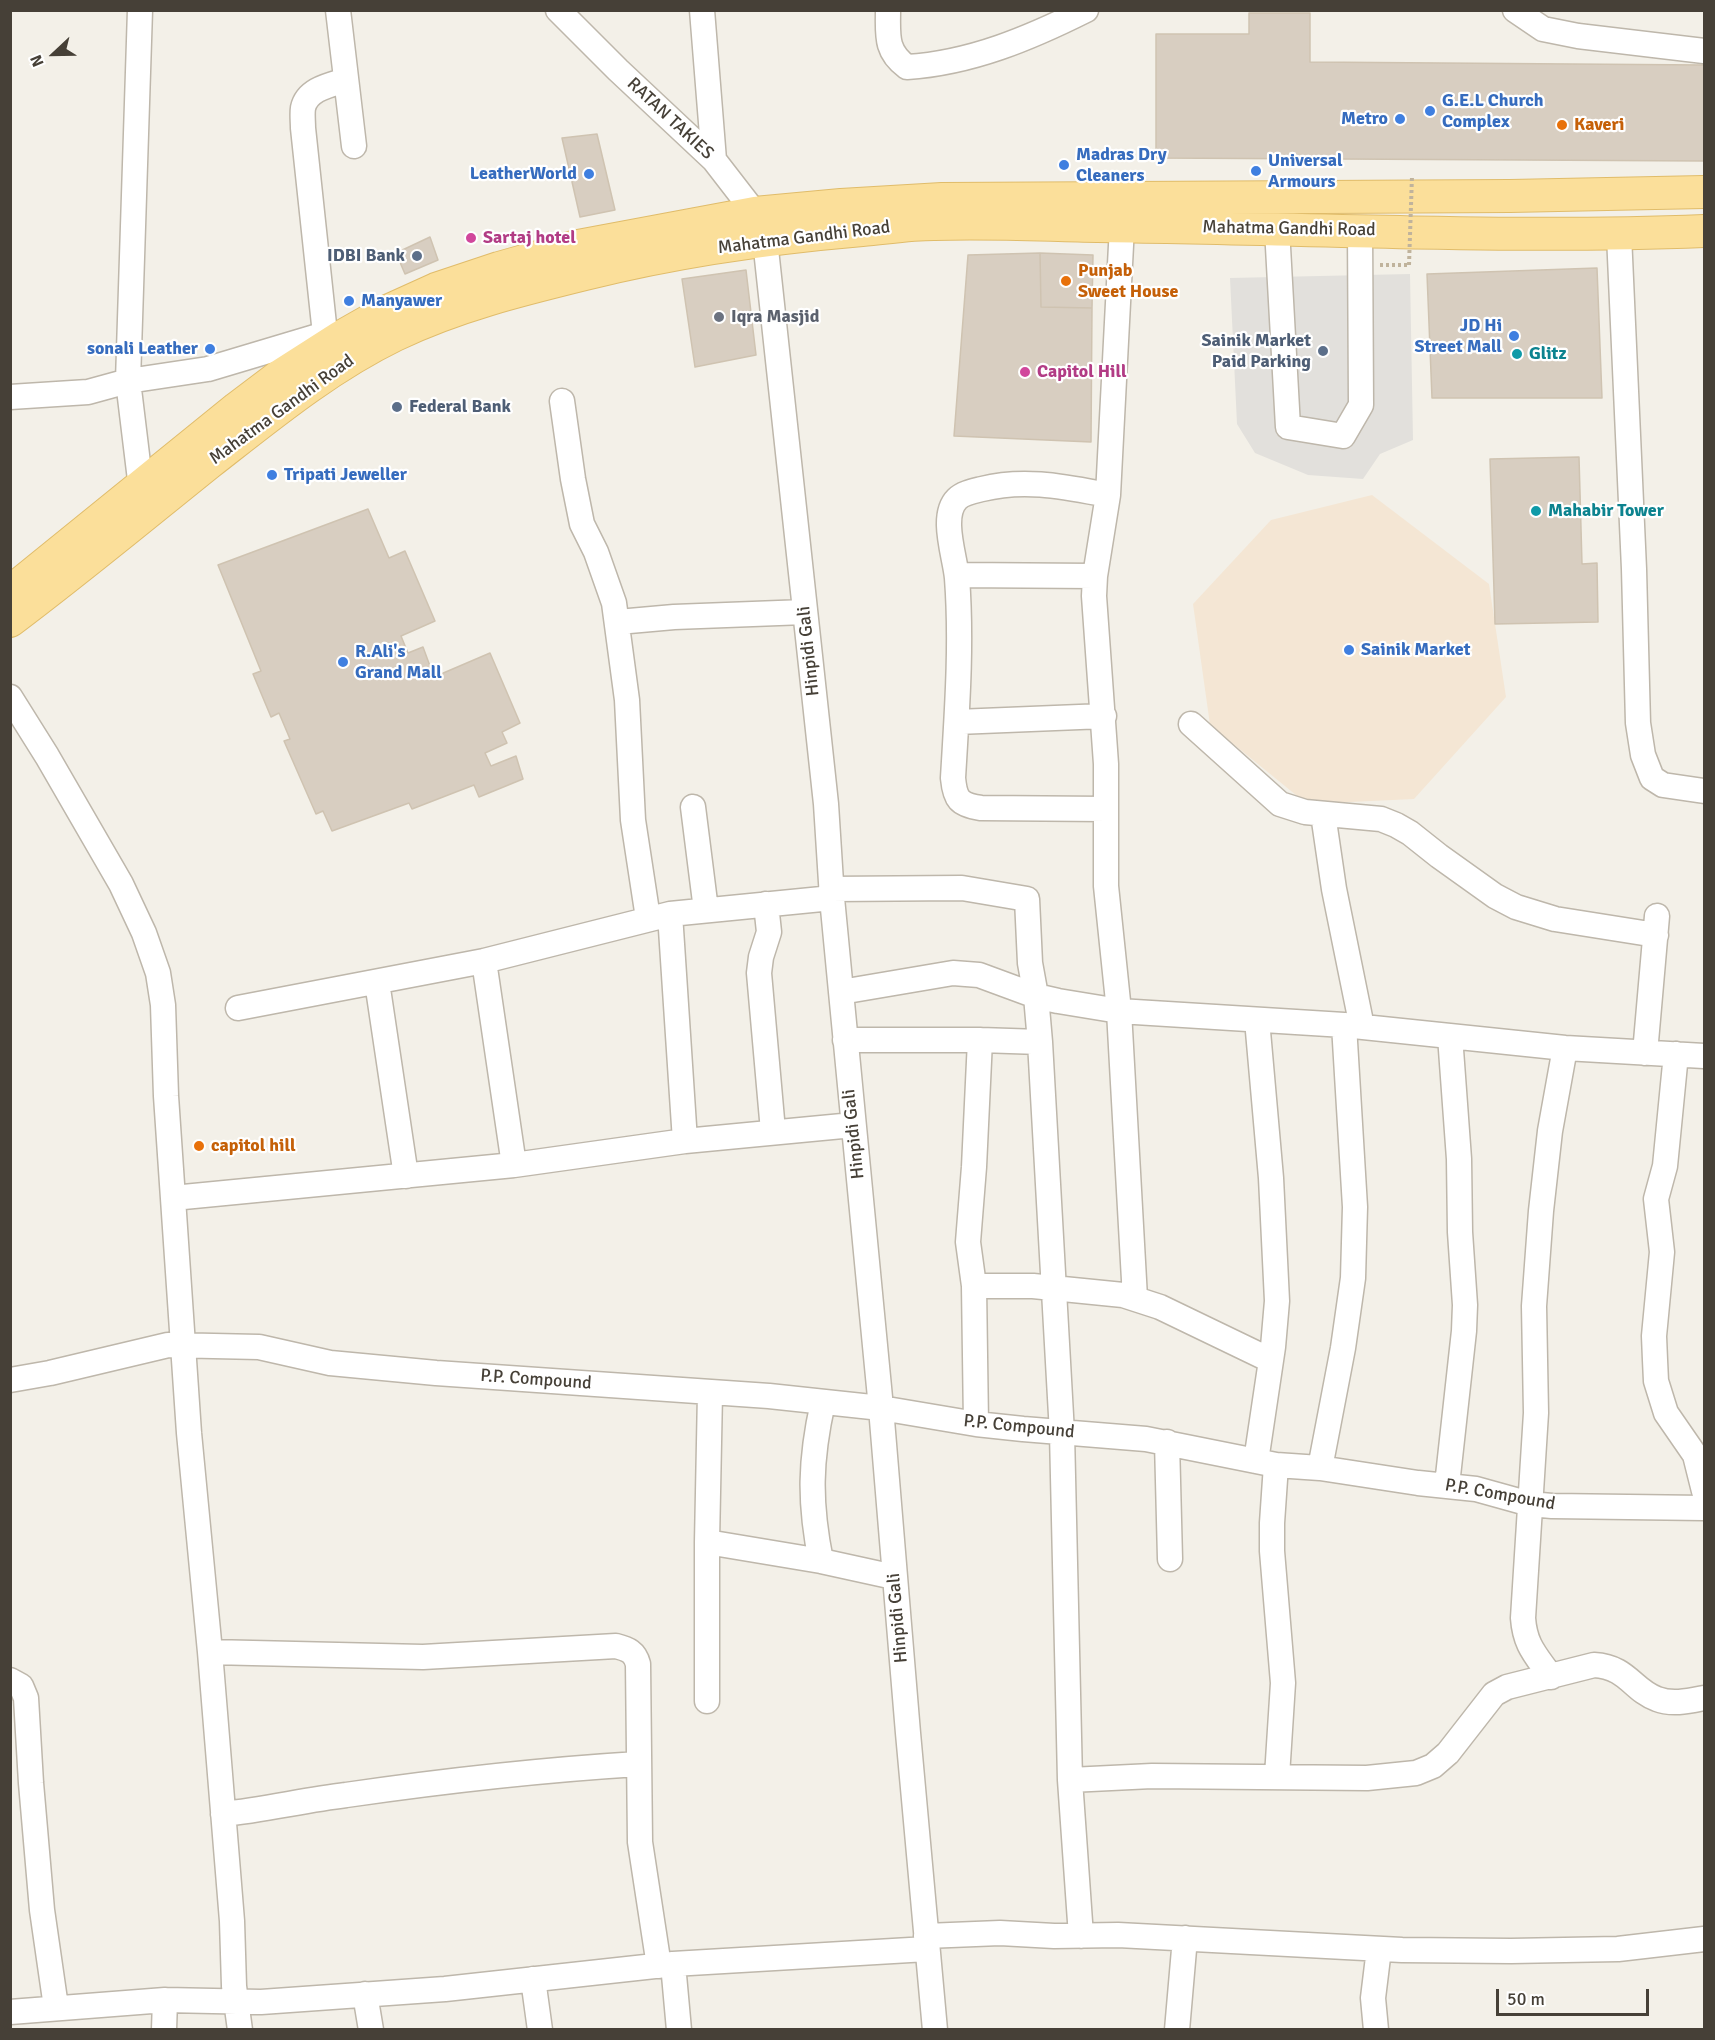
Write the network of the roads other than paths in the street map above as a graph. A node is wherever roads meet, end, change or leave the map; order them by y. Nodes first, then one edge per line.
1 (141, 10) edge
2 (338, 10) edge
3 (558, 10) edge
4 (702, 10) edge
5 (888, 10) edge
6 (1086, 10) edge
7 (1515, 10) edge
8 (1704, 51) edge
9 (346, 80) junction
10 (354, 146) dead end
11 (714, 160) junction
12 (1704, 192) edge
13 (760, 226) junction
14 (1122, 226) junction
15 (1277, 229) junction
16 (1360, 231) junction
17 (1704, 231) edge
18 (1619, 235) junction
19 (332, 336) junction
20 (128, 381) junction
21 (10, 398) edge
22 (562, 401) dead end
23 (141, 488) junction
24 (1108, 495) junction
25 (957, 576) junction
26 (1095, 576) junction
27 (10, 592) edge
28 (805, 612) junction
29 (10, 621) edge
30 (618, 622) junction
31 (10, 697) edge
32 (1104, 716) junction
33 (957, 722) junction
34 (1191, 724) dead end
35 (1704, 791) edge
36 (693, 807) dead end
37 (1106, 809) junction
38 (1323, 814) junction
39 (831, 893) junction
40 (766, 904) junction
41 (706, 910) junction
42 (659, 916) junction
43 (484, 961) junction
44 (377, 982) junction
45 (841, 992) junction
46 (1036, 996) junction
47 (238, 1008) dead end
48 (1119, 1011) junction
49 (1257, 1020) junction
50 (1353, 1026) junction
51 (1450, 1036) junction
52 (845, 1040) junction
53 (980, 1040) junction
54 (1040, 1042) junction
55 (1565, 1048) junction
56 (1645, 1053) junction
57 (1676, 1054) junction
58 (1704, 1056) edge
59 (853, 1125) junction
60 (773, 1131) junction
61 (685, 1141) junction
62 (514, 1165) junction
63 (406, 1176) junction
64 (173, 1198) junction
65 (974, 1286) junction
66 (1054, 1287) junction
67 (1135, 1298) junction
68 (183, 1346) junction
69 (1270, 1360) junction
70 (10, 1380) edge
71 (710, 1393) junction
72 (823, 1402) junction
73 (881, 1408) junction
74 (976, 1424) junction
75 (1062, 1433) junction
76 (1167, 1442) junction
77 (1266, 1463) junction
78 (1320, 1468) junction
79 (1447, 1485) junction
80 (1704, 1491) edge
81 (1530, 1504) junction
82 (1704, 1508) edge
83 (707, 1542) junction
84 (1170, 1559) dead end
85 (821, 1560) junction
86 (894, 1577) junction
87 (210, 1652) junction
88 (1551, 1677) junction
89 (10, 1680) edge
90 (1704, 1698) edge
91 (707, 1701) dead end
92 (638, 1764) junction
93 (1277, 1776) junction
94 (1070, 1780) junction
95 (223, 1814) junction
96 (1081, 1936) junction
97 (1185, 1938) junction
98 (1704, 1939) edge
99 (926, 1943) junction
100 (1379, 1949) junction
101 (666, 1965) junction
102 (532, 1979) junction
103 (365, 1994) junction
104 (165, 2000) junction
105 (235, 2001) junction
106 (34, 2014) edge
107 (164, 2030) edge
108 (240, 2030) edge
109 (371, 2030) edge
110 (540, 2030) edge
111 (679, 2030) edge
112 (935, 2030) edge
113 (1177, 2030) edge
114 (1376, 2030) edge

1 - 20 street
2 - 9 street
3 - 11 street, RATAN TAKIES
4 - 11 street
5 - 6 street
7 - 8 street
9 - 10 street
9 - 19 street
11 - 13 street, RATAN TAKIES
12 - 13 main road, Mahatma Gandhi Road
13 - 14 main road, Mahatma Gandhi Road
13 - 19 main road, Mahatma Gandhi Road
13 - 28 street, Hinpidi Gali
13 - 29 main road, Mahatma Gandhi Road
14 - 15 main road, Mahatma Gandhi Road
14 - 24 street
15 - 16 main road, Mahatma Gandhi Road
15 - 16 street
16 - 18 main road, Mahatma Gandhi Road
17 - 18 main road, Mahatma Gandhi Road
18 - 35 street
19 - 20 street
19 - 23 main road, Mahatma Gandhi Road
20 - 21 street
20 - 23 street
22 - 30 street
23 - 27 main road, Mahatma Gandhi Road
24 - 25 street
24 - 26 street
25 - 26 street
25 - 33 street
26 - 32 street
28 - 30 street
28 - 39 street, Hinpidi Gali
30 - 42 street
31 - 64 street
32 - 33 street
32 - 37 street
33 - 37 street
34 - 38 street
36 - 41 street
37 - 48 street
38 - 50 street
38 - 56 street
39 - 40 street
39 - 45 street, Hinpidi Gali
39 - 46 street
40 - 41 street
40 - 60 street
41 - 42 street
42 - 43 street
42 - 61 street
43 - 44 street
43 - 62 street
44 - 47 street
44 - 63 street
45 - 46 street
45 - 52 street, Hinpidi Gali
46 - 48 street
46 - 54 street
48 - 49 street
48 - 67 street
49 - 50 street
49 - 69 street
50 - 51 street
50 - 78 street
51 - 55 street
51 - 79 street
52 - 53 street
52 - 59 street, Hinpidi Gali
53 - 54 street
53 - 65 street
54 - 66 street
55 - 56 street
55 - 81 street
56 - 57 street
57 - 58 street
57 - 80 street
59 - 60 street
59 - 73 street, Hinpidi Gali
60 - 61 street
61 - 62 street
62 - 63 street
63 - 64 street
64 - 68 street
65 - 66 street
65 - 74 street
66 - 67 street
66 - 75 street
67 - 69 street
68 - 70 street, P.P. Compound
68 - 71 street, P.P. Compound
68 - 87 street
69 - 77 street
71 - 72 street, P.P. Compound
71 - 83 street
72 - 73 street, P.P. Compound
72 - 85 street
73 - 74 street, P.P. Compound
73 - 86 street, Hinpidi Gali
74 - 75 street, P.P. Compound
75 - 76 street, P.P. Compound
75 - 94 street
76 - 77 street, P.P. Compound
76 - 84 street
77 - 78 street, P.P. Compound
77 - 93 street
78 - 79 street, P.P. Compound
79 - 81 street, P.P. Compound
81 - 82 street, P.P. Compound
81 - 88 street
83 - 85 street
83 - 91 street
85 - 86 street
86 - 99 street, Hinpidi Gali
87 - 92 street
87 - 95 street
88 - 90 street
88 - 93 street
89 - 106 street
92 - 95 street
92 - 101 street
93 - 94 street
94 - 96 street
95 - 105 street
96 - 97 street
96 - 99 street
97 - 100 street
97 - 113 street
98 - 100 street
99 - 101 street
99 - 112 street, Hinpidi Gali
100 - 114 street
101 - 102 street
101 - 111 street
102 - 103 street
102 - 110 street
103 - 105 street
103 - 109 street
104 - 105 street
104 - 106 street
104 - 107 street
105 - 108 street

